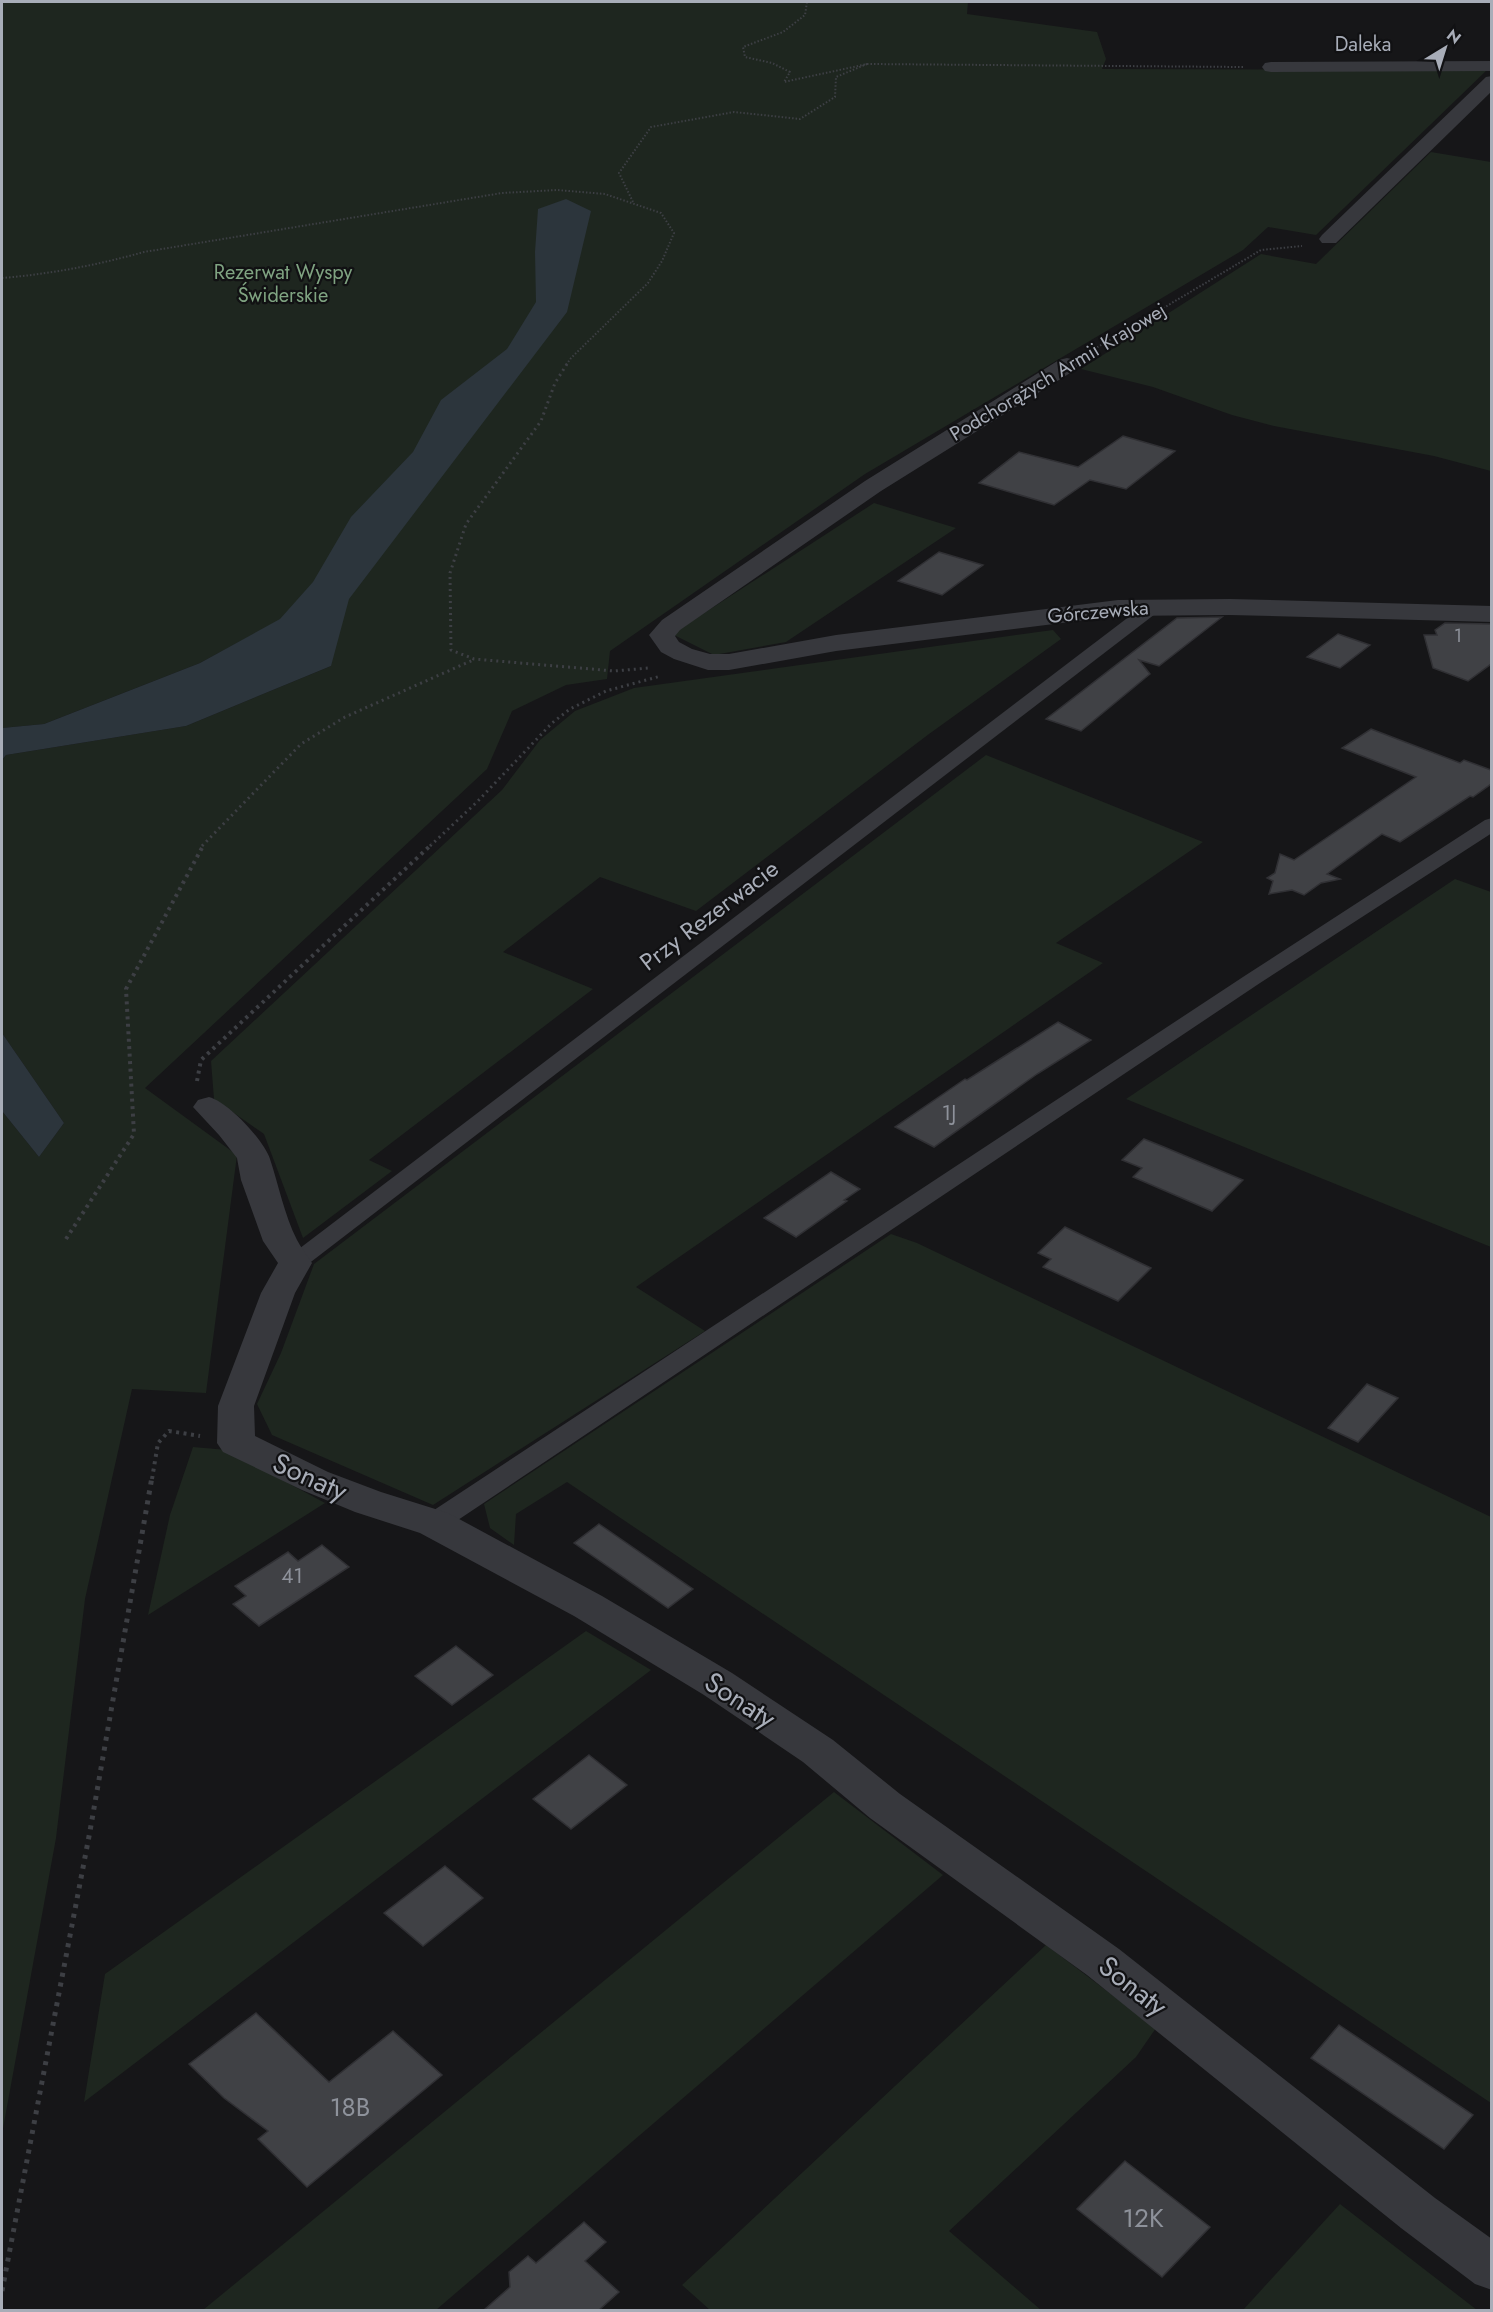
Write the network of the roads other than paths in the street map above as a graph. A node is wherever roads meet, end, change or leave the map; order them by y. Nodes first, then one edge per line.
1 (1491, 66) edge
2 (1271, 67) road end
3 (1491, 81) edge
4 (1329, 239) road end
5 (1067, 365) road end
6 (1153, 607) junction
7 (1491, 614) edge
8 (708, 662) joint
9 (1491, 824) edge
10 (209, 1107) road end
11 (295, 1263) junction
12 (434, 1523) junction
13 (1491, 2268) edge

1 - 2 street, Daleka
3 - 4 street
5 - 8 street, Podchorążych Armii Krajowej
6 - 7 street, Górczewska
6 - 8 street, Górczewska
6 - 11 lane, Przy Rezerwacie
9 - 12 lane
10 - 11 street
11 - 12 street, Sonaty
12 - 13 street, Sonaty

